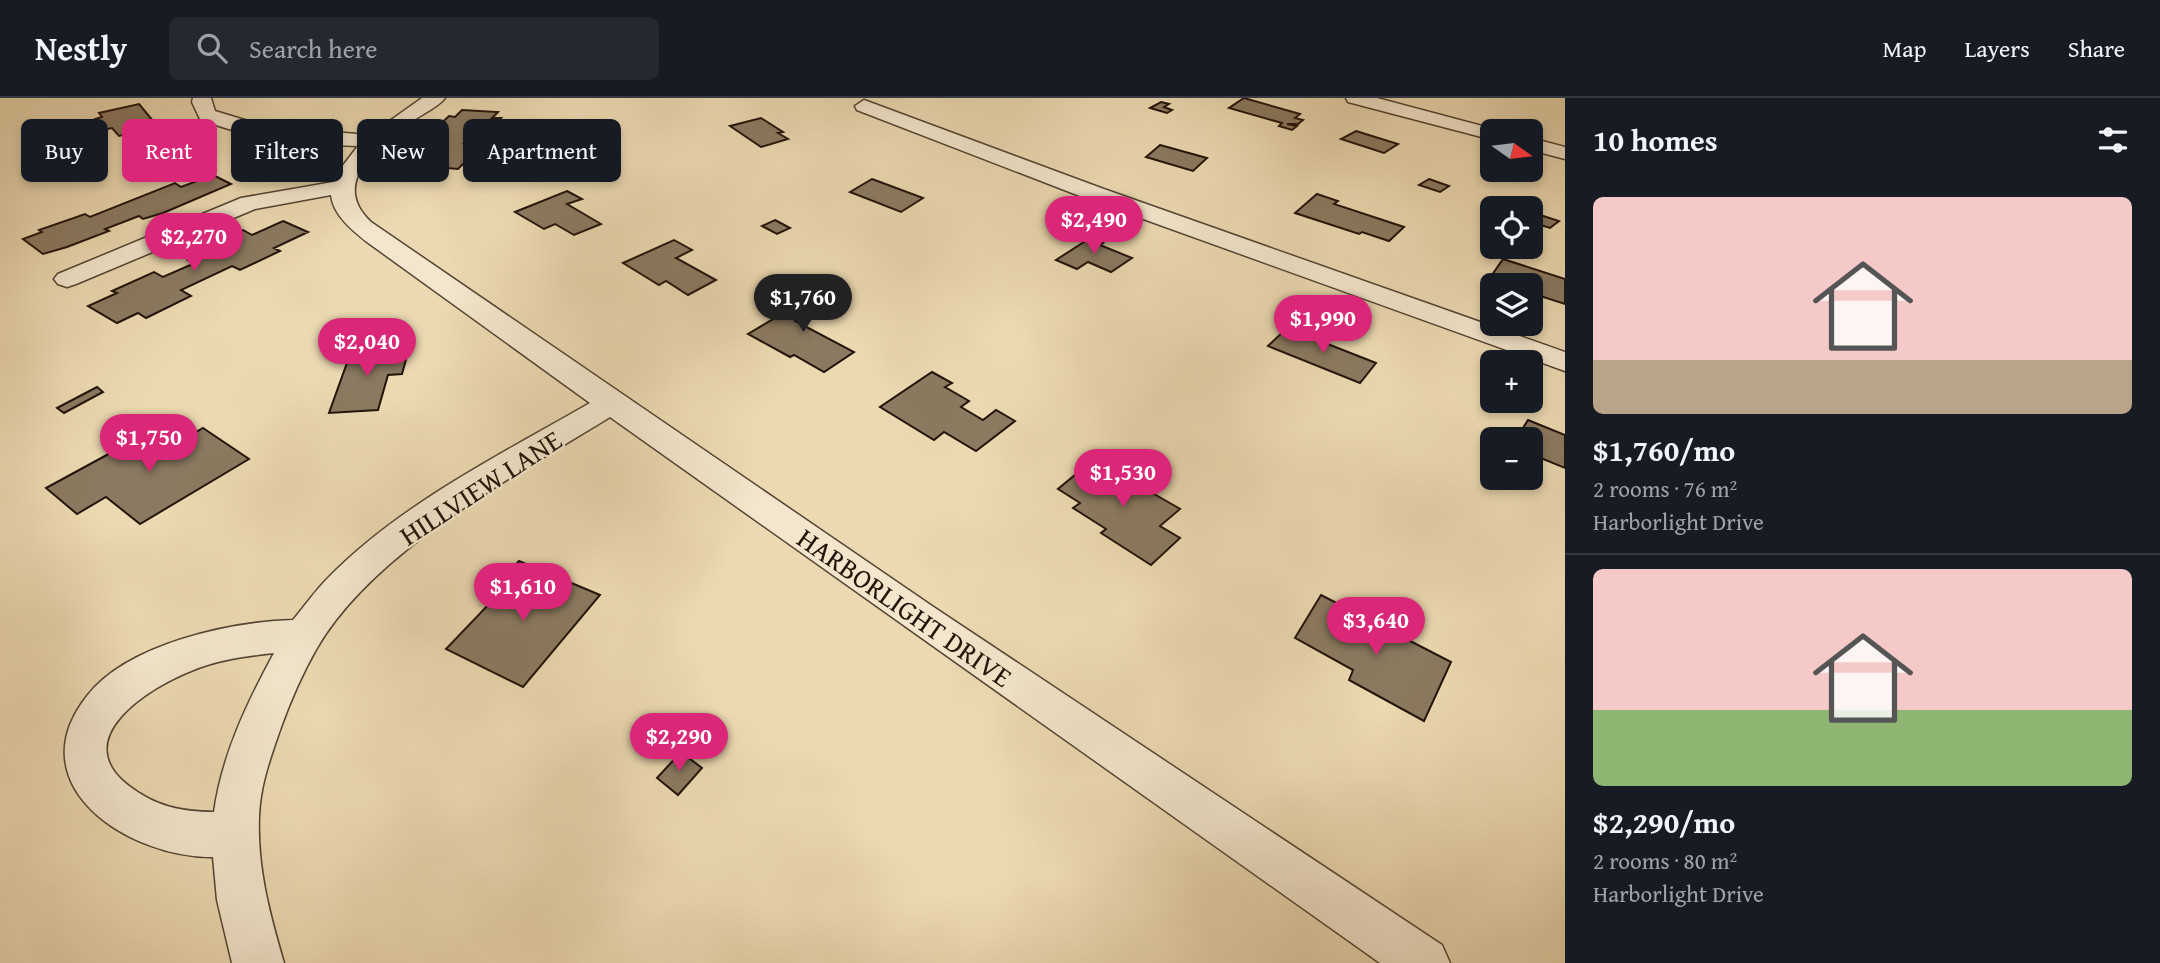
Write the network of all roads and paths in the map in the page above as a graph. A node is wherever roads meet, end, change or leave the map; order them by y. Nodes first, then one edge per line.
1 (202, 98) edge
2 (436, 98) edge
3 (1355, 98) edge
4 (874, 102) edge
5 (406, 119) edge
6 (1480, 131) edge
7 (357, 140) edge
8 (1544, 147) edge
9 (1565, 153) edge
10 (357, 160) edge
11 (341, 187) junction
12 (67, 279) dead end
13 (1565, 362) edge
14 (612, 402) junction
15 (303, 636) junction
16 (236, 834) junction
17 (258, 963) edge
18 (1424, 963) edge

1 - 7 street
2 - 5 street
3 - 6 street
4 - 13 street
8 - 9 street
10 - 11 street
11 - 12 street
11 - 14 street, HARBORLIGHT DRIVE
14 - 15 street, HILLVIEW LANE
14 - 18 street, HARBORLIGHT DRIVE
15 - 16 street, HILLVIEW LANE
15 - 16 street
16 - 17 street, HILLVIEW LANE

